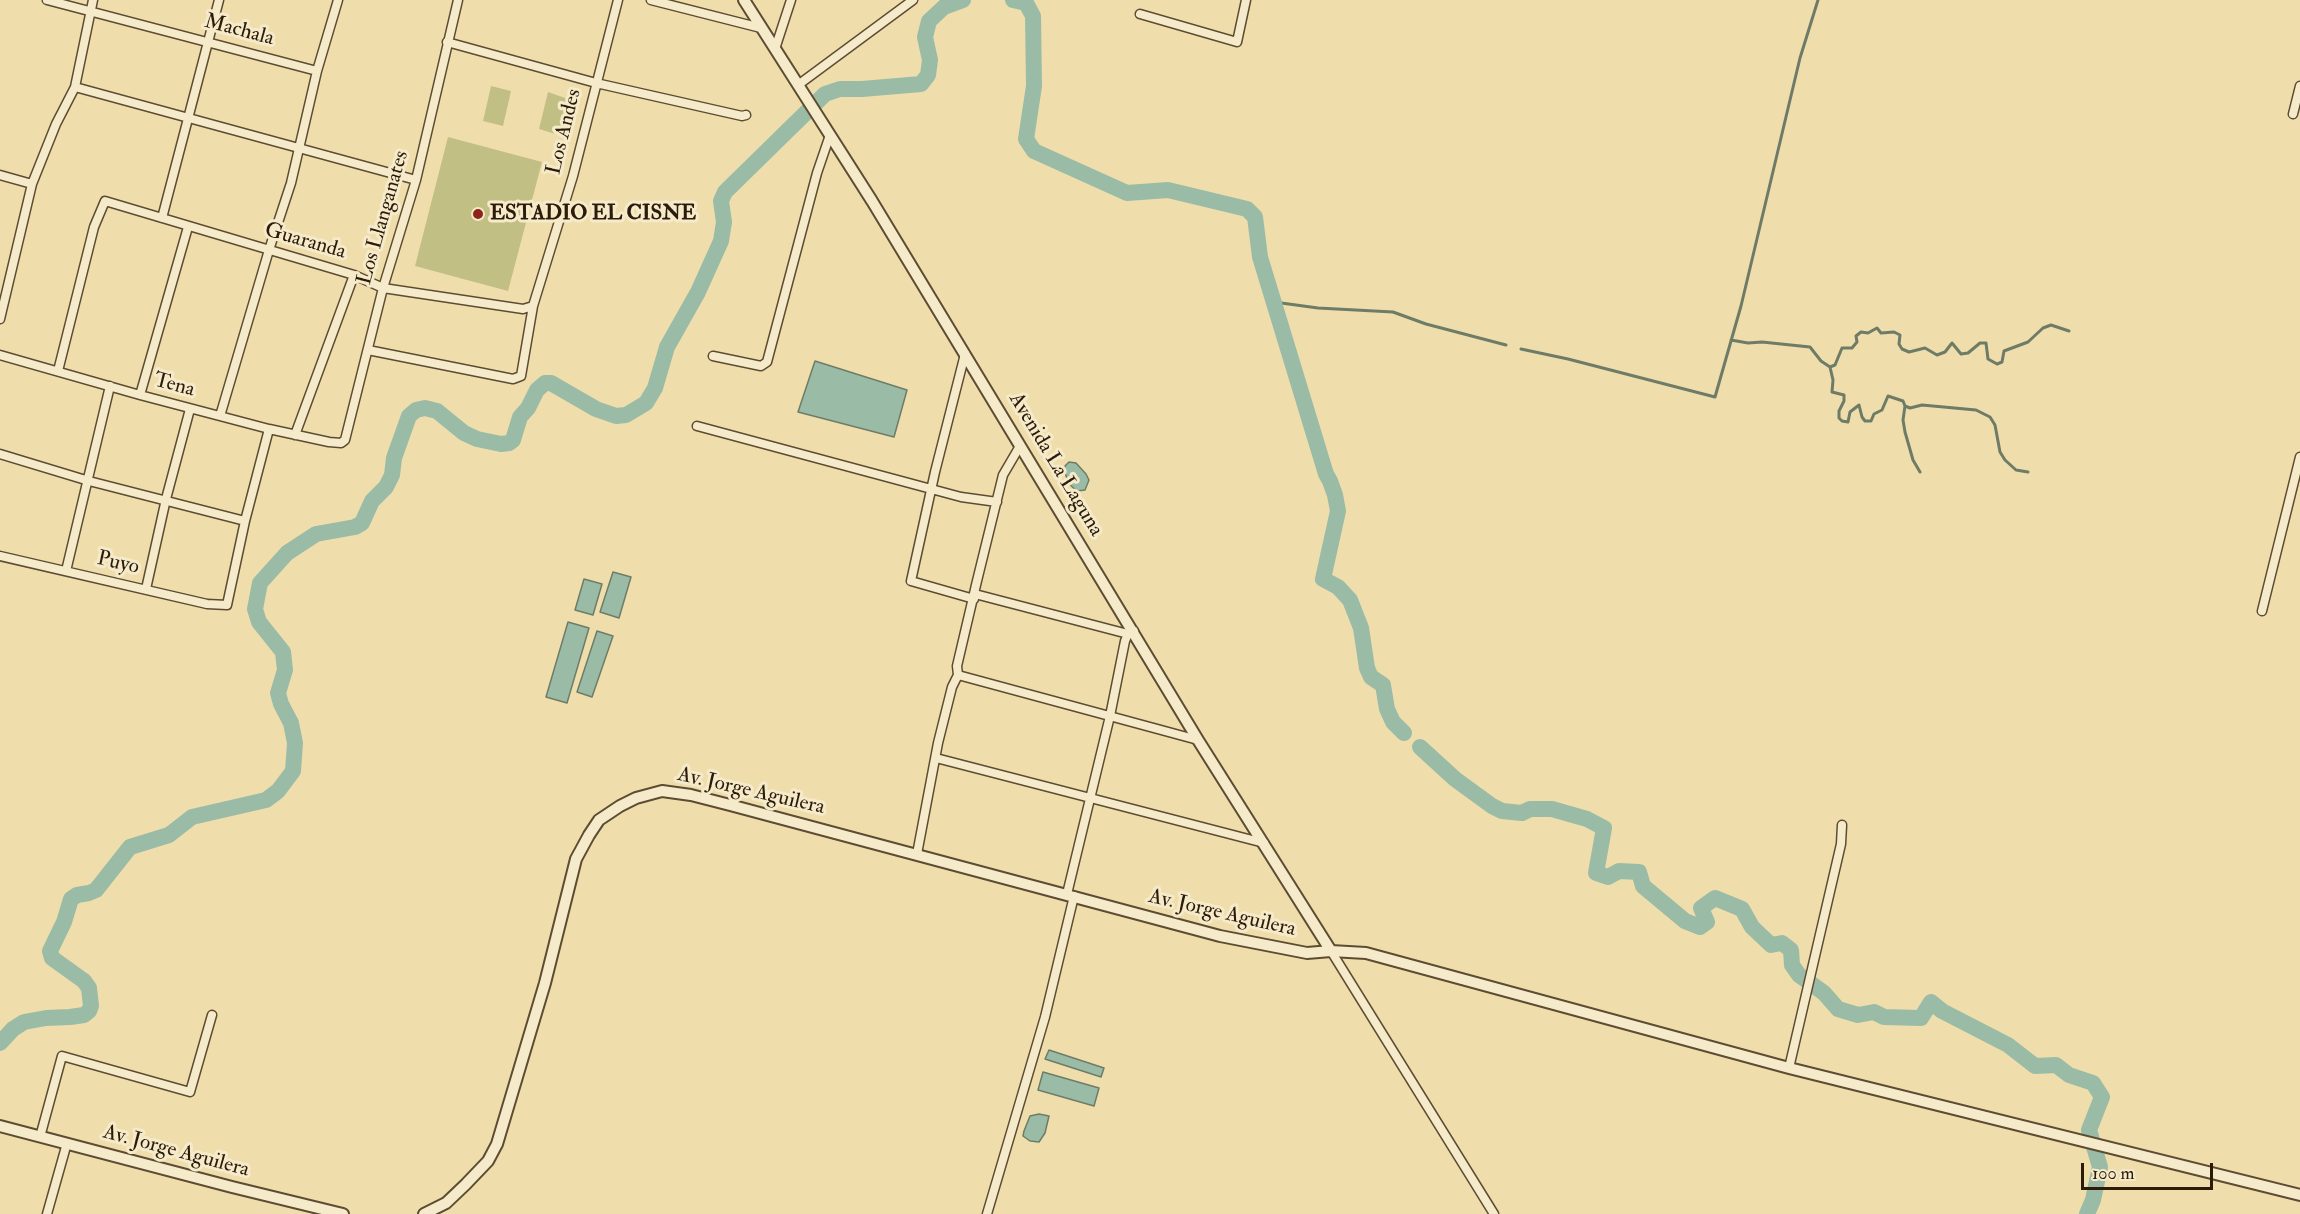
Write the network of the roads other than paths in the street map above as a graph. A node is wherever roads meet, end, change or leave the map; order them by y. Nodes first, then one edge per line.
1 (47, 0) edge
2 (93, 0) edge
3 (219, 0) edge
4 (338, 0) edge
5 (458, 0) edge
6 (618, 0) edge
7 (651, 0) edge
8 (744, 0) edge
9 (791, 0) edge
10 (913, 0) edge
11 (1246, 0) edge
12 (90, 10) junction
13 (1140, 14) dead end
14 (761, 28) junction
15 (207, 41) junction
16 (447, 42) junction
17 (775, 49) junction
18 (317, 71) junction
19 (596, 82) junction
20 (798, 85) junction
21 (2300, 86) edge
22 (75, 87) junction
23 (2294, 114) dead end
24 (746, 115) dead end
25 (187, 119) junction
26 (830, 135) junction
27 (298, 149) junction
28 (0, 175) edge
29 (416, 180) junction
30 (32, 183) junction
31 (162, 218) junction
32 (188, 226) junction
33 (269, 250) junction
34 (354, 275) junction
35 (383, 288) junction
36 (533, 306) junction
37 (0, 319) edge
38 (368, 350) junction
39 (965, 354) junction
40 (0, 355) edge
41 (713, 356) dead end
42 (58, 371) junction
43 (110, 387) junction
44 (140, 395) junction
45 (190, 409) junction
46 (220, 416) junction
47 (697, 426) dead end
48 (269, 429) junction
49 (295, 435) junction
50 (341, 443) joint
51 (1020, 446) junction
52 (0, 453) edge
53 (2300, 457) edge
54 (89, 481) junction
55 (932, 488) junction
56 (166, 500) junction
57 (997, 502) junction
58 (245, 521) junction
59 (0, 556) edge
60 (66, 570) junction
61 (146, 589) junction
62 (974, 596) junction
63 (2262, 611) dead end
64 (1131, 632) junction
65 (958, 675) junction
66 (1110, 716) junction
67 (1198, 740) junction
68 (936, 758) junction
69 (1091, 797) junction
70 (1842, 825) dead end
71 (1264, 843) junction
72 (917, 854) junction
73 (1070, 895) junction
74 (1331, 951) junction
75 (212, 1015) dead end
76 (1789, 1068) junction
77 (0, 1126) edge
78 (40, 1137) junction
79 (67, 1143) junction
80 (2300, 1195) edge
81 (47, 1214) edge
82 (343, 1214) edge
83 (424, 1214) edge
84 (987, 1214) edge
85 (1494, 1214) edge

1 - 12 street, Machala
2 - 12 street
3 - 15 street
4 - 18 street
5 - 16 street, Los Llanganates
6 - 19 street, Los Andes
7 - 14 street
8 - 14 street, Avenida La Laguna
9 - 17 street
10 - 20 street
11 - 13 street
12 - 15 street, Machala
12 - 22 street
14 - 17 street, Avenida La Laguna
15 - 18 street, Machala
15 - 25 street
16 - 19 street
16 - 29 street, Los Llanganates
17 - 20 street, Avenida La Laguna
18 - 27 street
19 - 24 street
19 - 36 street, Los Andes
20 - 26 street, Avenida La Laguna
21 - 23 street
22 - 25 street
22 - 30 street
25 - 27 street
25 - 31 street
26 - 39 street, Avenida La Laguna
26 - 41 street
27 - 29 street
27 - 33 street
28 - 30 street
29 - 35 street, Los Llanganates
30 - 37 street
31 - 32 street, Guaranda
31 - 42 street, Guaranda
32 - 33 street, Guaranda
32 - 44 street
33 - 34 street, Guaranda
33 - 46 street
34 - 35 street, Guaranda
34 - 49 street
35 - 36 street, Guaranda
35 - 38 street, Los Llanganates
36 - 38 street, Los Andes
38 - 50 street, Los Llanganates
39 - 51 street, Avenida La Laguna
39 - 55 street
40 - 42 street, Tena
42 - 43 street, Tena
43 - 44 street, Tena
43 - 54 street
44 - 45 street, Tena
45 - 46 street, Tena
45 - 56 street
46 - 48 street, Tena
47 - 55 street
48 - 49 street, Tena
48 - 58 street
49 - 50 street, Tena
51 - 57 street
51 - 64 street, Avenida La Laguna
52 - 54 street
53 - 63 street
54 - 56 street
54 - 60 street
55 - 57 street
55 - 62 street
56 - 58 street
56 - 61 street
57 - 62 street
58 - 61 street, Puyo
59 - 60 street, Puyo
60 - 61 street, Puyo
62 - 64 street
62 - 65 street
64 - 66 street
64 - 67 street, Avenida La Laguna
65 - 66 street
65 - 68 street
66 - 67 street
66 - 69 street
67 - 71 street, Avenida La Laguna
68 - 69 street
68 - 72 street
69 - 71 street
69 - 73 street
70 - 76 street
71 - 74 street, Avenida La Laguna
72 - 73 street, Av. Jorge Aguilera
72 - 83 street, Av. Jorge Aguilera
73 - 74 street, Av. Jorge Aguilera
73 - 84 street
74 - 76 street, Av. Jorge Aguilera
74 - 85 street
75 - 78 street
76 - 80 street, Av. Jorge Aguilera
77 - 78 street, Av. Jorge Aguilera
78 - 79 street, Av. Jorge Aguilera
79 - 81 street
79 - 82 street, Av. Jorge Aguilera

